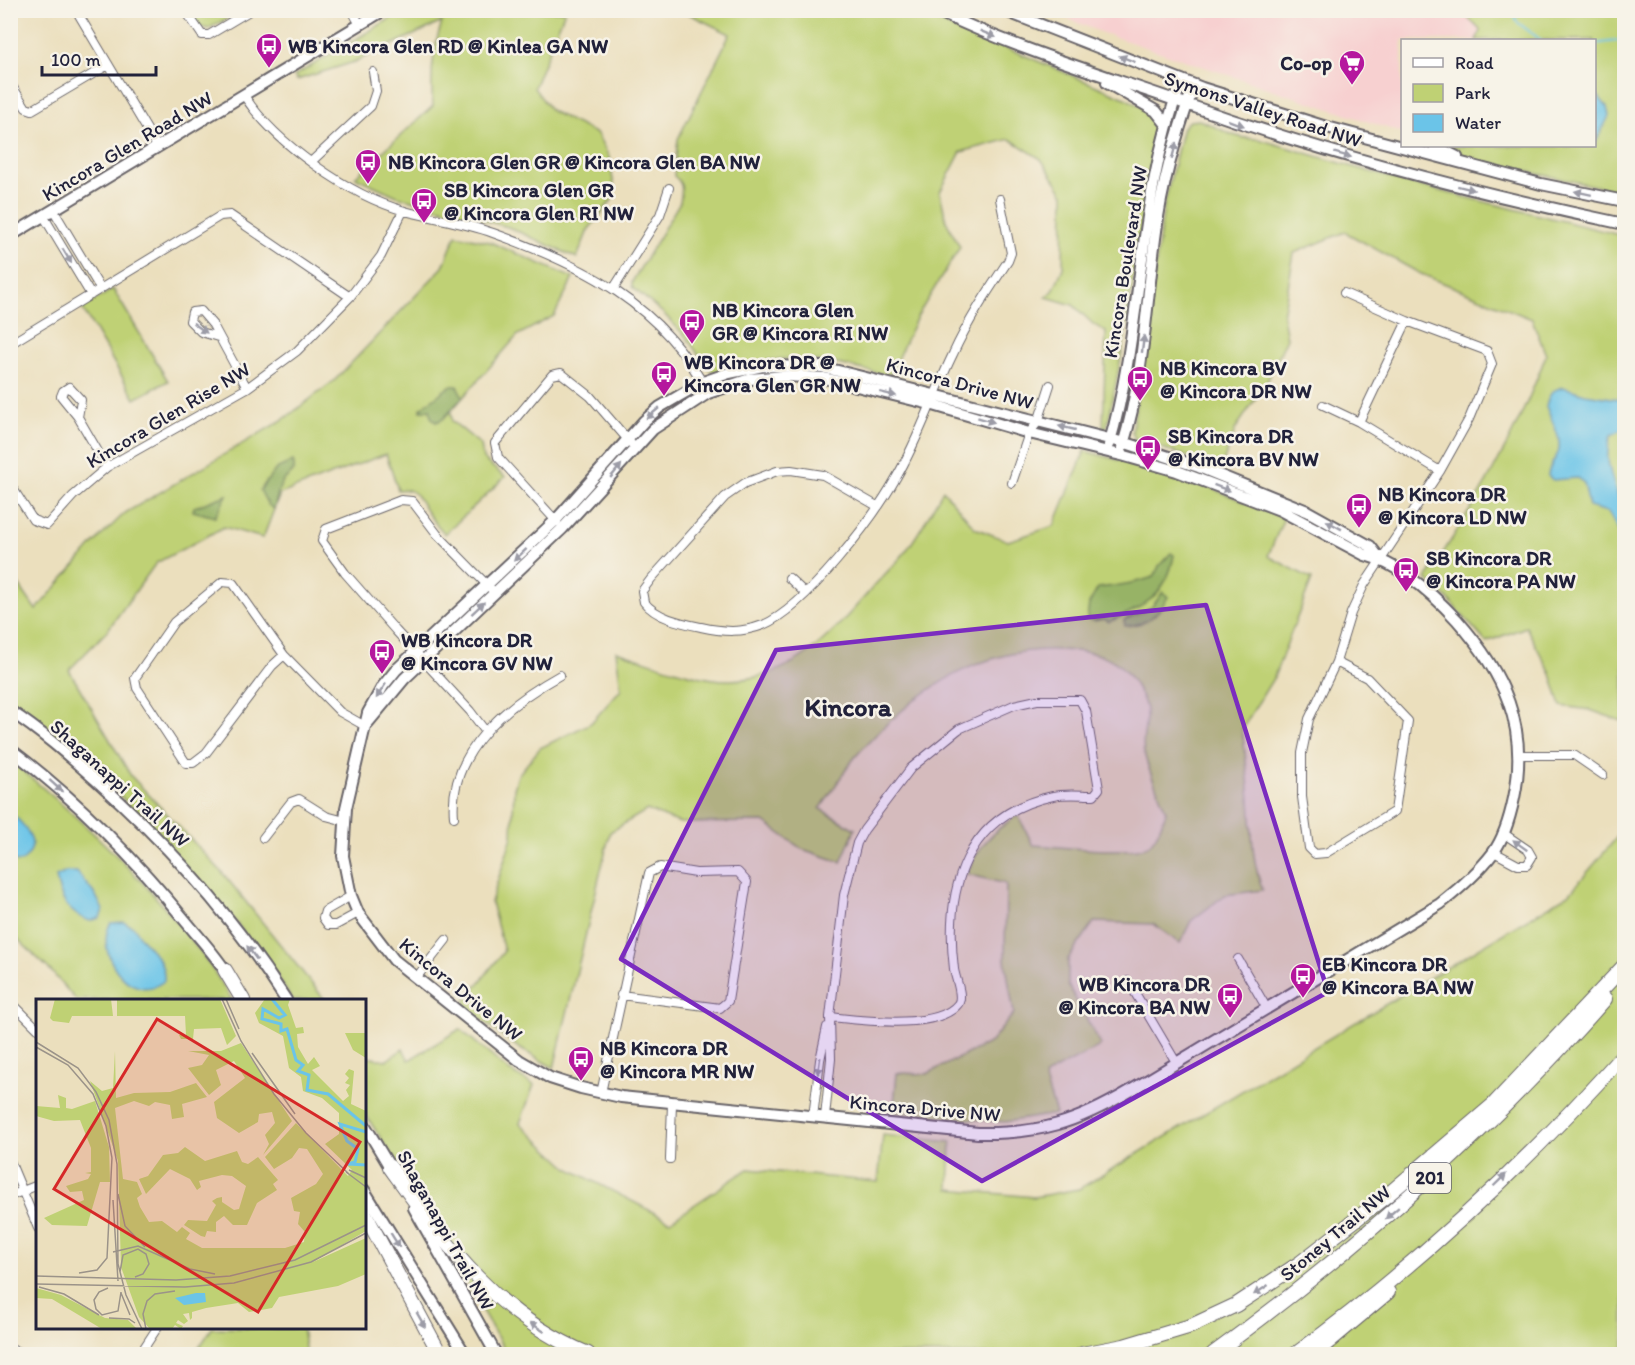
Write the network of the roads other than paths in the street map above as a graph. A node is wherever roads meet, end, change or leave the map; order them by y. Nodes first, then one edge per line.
1 (76, 10) edge
2 (185, 10) edge
3 (251, 10) edge
4 (352, 10) edge
5 (384, 10) edge
6 (934, 10) edge
7 (1003, 10) edge
8 (368, 15) edge
9 (360, 25) junction
10 (108, 65) junction
11 (1083, 71) junction
12 (373, 72) dead end
13 (1182, 80) junction
14 (10, 83) edge
15 (1194, 85) junction
16 (245, 96) junction
17 (1174, 101) junction
18 (1187, 105) junction
19 (1167, 125) junction
20 (1437, 147) edge
21 (158, 148) junction
22 (312, 161) junction
23 (1487, 171) junction
24 (669, 188) dead end
25 (1000, 199) dead end
26 (1624, 201) edge
27 (54, 211) junction
28 (403, 211) junction
29 (44, 217) junction
30 (1624, 224) edge
31 (10, 236) edge
32 (100, 288) junction
33 (614, 288) junction
34 (1344, 293) dead end
35 (91, 295) junction
36 (350, 297) junction
37 (1407, 321) junction
38 (218, 337) dead end
39 (10, 344) edge
40 (703, 382) junction
41 (1050, 385) dead end
42 (247, 388) junction
43 (708, 393) junction
44 (932, 399) junction
45 (1323, 405) dead end
46 (78, 417) dead end
47 (1038, 422) junction
48 (1359, 422) junction
49 (1029, 433) junction
50 (1110, 439) junction
51 (1124, 442) junction
52 (631, 444) junction
53 (1107, 451) junction
54 (1120, 454) junction
55 (106, 467) junction
56 (1440, 471) junction
57 (1011, 483) dead end
58 (10, 484) edge
59 (877, 506) junction
60 (559, 524) junction
61 (1380, 559) junction
62 (789, 578) dead end
63 (491, 589) junction
64 (805, 593) junction
65 (284, 655) junction
66 (419, 656) junction
67 (1336, 662) junction
68 (560, 675) dead end
69 (10, 711) edge
70 (365, 726) junction
71 (486, 732) junction
72 (10, 749) edge
73 (1520, 755) junction
74 (1604, 775) dead end
75 (454, 817) dead end
76 (345, 821) junction
77 (1503, 833) junction
78 (263, 838) dead end
79 (1494, 852) junction
80 (351, 896) junction
81 (358, 913) junction
82 (446, 940) dead end
83 (1239, 960) dead end
84 (1624, 966) edge
85 (225, 970) joint
86 (1624, 977) edge
87 (416, 978) junction
88 (1128, 981) dead end
89 (621, 995) junction
90 (243, 999) edge
91 (285, 999) edge
92 (10, 1001) edge
93 (1266, 1007) junction
94 (830, 1017) junction
95 (36, 1027) edge
96 (1624, 1054) edge
97 (1176, 1062) junction
98 (601, 1093) junction
99 (672, 1104) junction
100 (813, 1117) junction
101 (825, 1117) junction
102 (366, 1127) edge
103 (670, 1159) dead end
104 (10, 1161) edge
105 (390, 1167) junction
106 (36, 1186) edge
107 (24, 1191) junction
108 (366, 1193) edge
109 (10, 1196) edge
110 (1477, 1204) junction
111 (366, 1216) edge
112 (36, 1223) edge
113 (156, 1329) edge
114 (10, 1349) edge
115 (25, 1354) edge
116 (140, 1354) edge
117 (440, 1354) edge
118 (465, 1354) edge
119 (496, 1354) edge
120 (588, 1354) edge
121 (1082, 1354) edge
122 (1212, 1354) edge
123 (1296, 1354) edge
124 (1314, 1354) edge

1 - 10 street
2 - 3 street
4 - 9 street
5 - 8 street, Kincora Glen Road NW
6 -> 11 street, Symons Valley Road NW
13 -> 7 street, Symons Valley Road NW
8 - 9 street, Kincora Glen Road NW
9 - 16 street, Kincora Glen Road NW
10 - 14 street
10 - 21 street
11 - 17 street, Symons Valley Road NW
11 - 19 street
12 - 22 street
13 - 15 street, Symons Valley Road NW
13 - 17 street, Kincora Boulevard NW
15 - 18 street, Kincora Boulevard NW
15 - 23 street, Symons Valley Road NW
16 - 21 street, Kincora Glen Road NW
16 - 22 street
17 - 18 street, Symons Valley Road NW
17 - 19 street, Kincora Boulevard NW
18 -> 30 street, Symons Valley Road NW
51 -> 18 street, Kincora Boulevard NW
19 - 50 street, Kincora Boulevard NW
20 - 23 street
21 - 27 street, Kincora Glen Road NW
22 - 28 street
26 -> 23 street, Symons Valley Road NW
24 - 33 street
25 - 44 street
27 - 29 street, Kincora Glen Road NW
27 - 32 street
28 - 33 street
28 - 36 street, Kincora Glen Rise NW
29 - 31 street, Kincora Glen Road NW
29 -> 35 street
32 - 35 street
32 - 36 street
33 - 40 street
34 - 37 street
35 - 39 street
36 - 42 street, Kincora Glen Rise NW
37 - 48 street
37 - 56 street
38 - 42 street
40 - 43 street
40 - 44 street, Kincora Drive NW
40 -> 52 street, Kincora Drive NW
41 - 47 street
42 - 55 street, Kincora Glen Rise NW
43 -> 44 street, Kincora Drive NW
43 - 52 street, Kincora Drive NW
44 - 47 street, Kincora Drive NW
44 -> 49 street, Kincora Drive NW
44 - 59 street
45 - 48 street
46 - 55 street
47 - 49 street
50 -> 47 street, Kincora Drive NW
48 - 56 street
49 - 53 street, Kincora Drive NW
49 - 57 street
50 - 51 street, Kincora Drive NW
50 - 53 street, Kincora Boulevard NW
51 - 54 street, Kincora Boulevard NW
61 -> 51 street, Kincora Drive NW
52 - 60 street, Kincora Drive NW
52 - 60 street
53 - 54 street, Kincora Drive NW
54 -> 61 street, Kincora Drive NW
55 - 58 street, Kincora Glen Rise NW
56 - 61 street
59 - 64 street
59 - 64 street
60 - 63 street, Kincora Drive NW
61 - 67 street
61 - 73 street, Kincora Drive NW
62 - 64 street
63 - 66 street, Kincora Drive NW
63 - 66 street
65 - 65 street
65 - 70 street
66 - 70 street, Kincora Drive NW
66 - 71 street
67 - 67 street
68 - 71 street
91 -> 69 street, Shaganappi Trail NW
70 - 76 street, Kincora Drive NW
71 - 75 street
72 -> 85 street
73 - 74 street
73 - 77 street, Kincora Drive NW
76 - 78 street
76 - 80 street, Kincora Drive NW
77 - 79 street, Kincora Drive NW
79 -> 77 street
79 - 93 street, Kincora Drive NW
80 - 81 street, Kincora Drive NW
80 - 81 street
81 - 87 street, Kincora Drive NW
82 - 87 street
83 - 93 street
84 -> 121 highway
85 - 90 highway
86 -> 122 highway, Stoney Trail NW / 201
87 - 98 street, Kincora Drive NW
88 - 97 street
89 - 89 street
89 - 98 street
92 - 95 street
93 - 97 street, Kincora Drive NW
94 - 94 street
94 -> 100 street
94 - 101 street
110 -> 96 highway, 201
97 - 101 street, Kincora Drive NW
98 - 99 street, Kincora Drive NW
99 - 100 street, Kincora Drive NW
99 - 103 street
100 - 101 street, Kincora Drive NW
102 - 105 street, Shaganappi Trail NW
104 - 107 street
105 - 119 street, Shaganappi Trail NW
120 -> 105 highway
106 - 107 street
107 - 109 street
107 - 112 street
108 -> 118 street
110 - 123 highway, 201
110 - 124 highway
111 -> 117 highway
113 - 116 street
114 - 115 street

